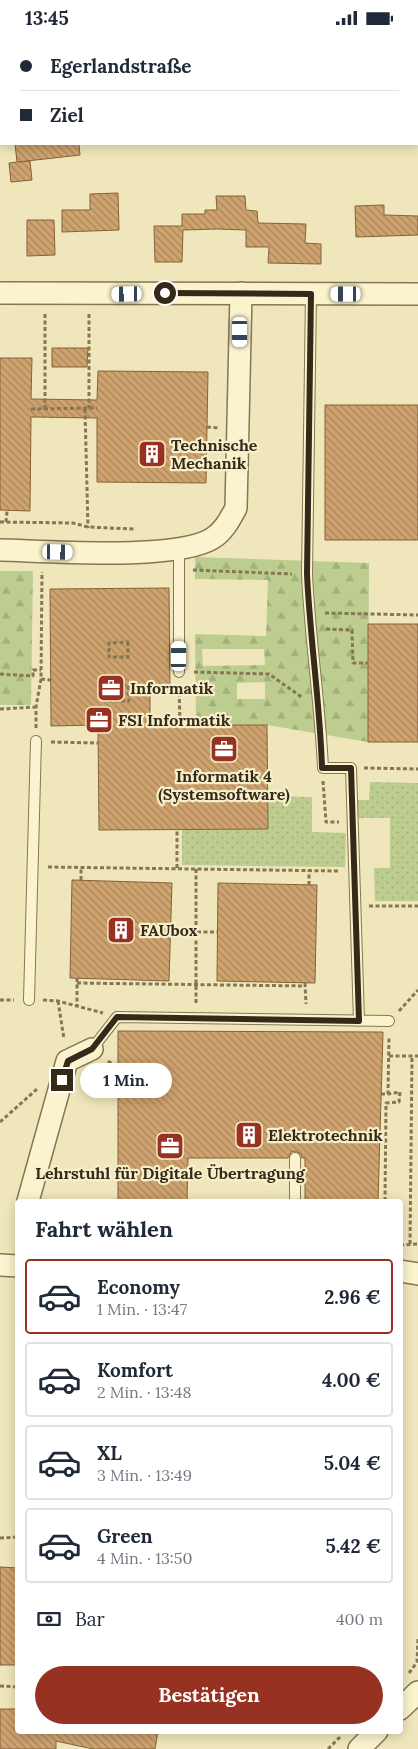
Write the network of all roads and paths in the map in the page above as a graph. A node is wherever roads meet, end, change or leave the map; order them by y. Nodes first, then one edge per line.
1 (0, 293) edge
2 (241, 293) junction
3 (45, 294) junction
4 (89, 294) junction
5 (311, 294) junction
6 (418, 294) edge
7 (97, 408) dead end
8 (31, 409) dead end
9 (44, 409) junction
10 (87, 409) junction
11 (7, 511) dead end
12 (0, 522) edge
13 (6, 523) junction
14 (88, 527) junction
15 (135, 529) dead end
16 (0, 550) edge
17 (43, 551) junction
18 (87, 552) junction
19 (179, 560) junction
20 (307, 574) junction
21 (309, 613) junction
22 (418, 615) edge
23 (311, 629) junction
24 (128, 642) joint
25 (368, 663) dead end
26 (41, 670) junction
27 (179, 672) junction
28 (0, 674) edge
29 (41, 679) junction
30 (51, 680) dead end
31 (109, 685) joint
32 (36, 707) junction
33 (0, 709) edge
34 (320, 710) junction
35 (180, 725) dead end
36 (36, 741) junction
37 (98, 743) dead end
38 (322, 768) junction
39 (351, 768) junction
40 (418, 769) edge
41 (353, 822) junction
42 (177, 830) dead end
43 (32, 867) junction
44 (82, 867) junction
45 (177, 868) junction
46 (196, 869) junction
47 (309, 870) junction
48 (355, 871) junction
49 (81, 880) dead end
50 (309, 885) dead end
51 (356, 906) junction
52 (418, 906) edge
53 (171, 932) dead end
54 (196, 932) junction
55 (217, 932) dead end
56 (196, 985) junction
57 (418, 991) edge
58 (0, 1000) edge
59 (29, 1000) junction
60 (306, 1001) dead end
61 (77, 1006) junction
62 (117, 1017) junction
63 (196, 1018) junction
64 (359, 1021) junction
65 (389, 1021) junction
66 (92, 1049) joint
67 (389, 1056) junction
68 (412, 1056) junction
69 (418, 1056) edge
70 (381, 1094) dead end
71 (388, 1094) junction
72 (295, 1158) dead end
73 (29, 1199) edge
74 (294, 1199) edge
75 (385, 1199) edge
76 (403, 1245) edge
77 (410, 1245) junction
78 (418, 1245) edge
79 (0, 1265) edge
80 (15, 1266) edge
81 (15, 1537) edge
82 (0, 1538) edge
83 (418, 1639) edge
84 (411, 1685) edge
85 (0, 1686) edge
86 (15, 1687) edge
87 (403, 1702) edge
88 (343, 1734) edge
89 (374, 1734) edge
90 (328, 1749) edge
91 (359, 1749) edge

1 - 3 street
2 - 4 street
2 - 5 street
2 - 19 street
3 - 4 street
3 - 9 path
4 - 10 path
5 - 6 street
5 - 20 lane
7 - 10 path
8 - 9 path
9 - 10 path
10 - 14 path
11 - 13 path
12 - 13 path
13 - 14 path
14 - 15 path
14 - 18 path
16 - 17 street
17 - 18 street
17 - 26 path
18 - 19 street
19 - 20 path
19 - 27 lane
20 - 21 lane
21 - 22 path
21 - 23 lane
23 - 25 path
23 - 34 lane
24 - 24 path
26 - 28 path
26 - 29 path
27 - 34 path
27 - 35 path
29 - 30 path
29 - 32 path
31 - 31 path
32 - 33 path
32 - 36 path
34 - 38 lane
36 - 37 path
36 - 43 lane
38 - 39 lane
38 - 41 path
39 - 40 path
39 - 41 lane
41 - 48 lane
42 - 45 path
43 - 44 path
43 - 59 lane
44 - 45 path
44 - 49 path
45 - 46 path
46 - 47 path
46 - 54 path
47 - 48 path
47 - 50 path
48 - 51 lane
51 - 52 path
51 - 64 lane
53 - 54 path
54 - 55 path
54 - 56 path
56 - 60 path
56 - 61 path
56 - 63 path
57 - 65 path
58 - 59 path
59 - 61 path
61 - 62 path
62 - 63 lane
62 - 66 lane
63 - 64 lane
64 - 65 lane
65 - 67 path
66 - 73 street
67 - 68 path
67 - 71 path
68 - 69 path
68 - 77 path
70 - 71 path
71 - 75 path
72 - 74 lane
76 - 77 path
77 - 78 path
79 - 80 street
81 - 82 path
83 - 84 path
84 - 87 street
85 - 86 path
88 - 90 path
89 - 91 street

